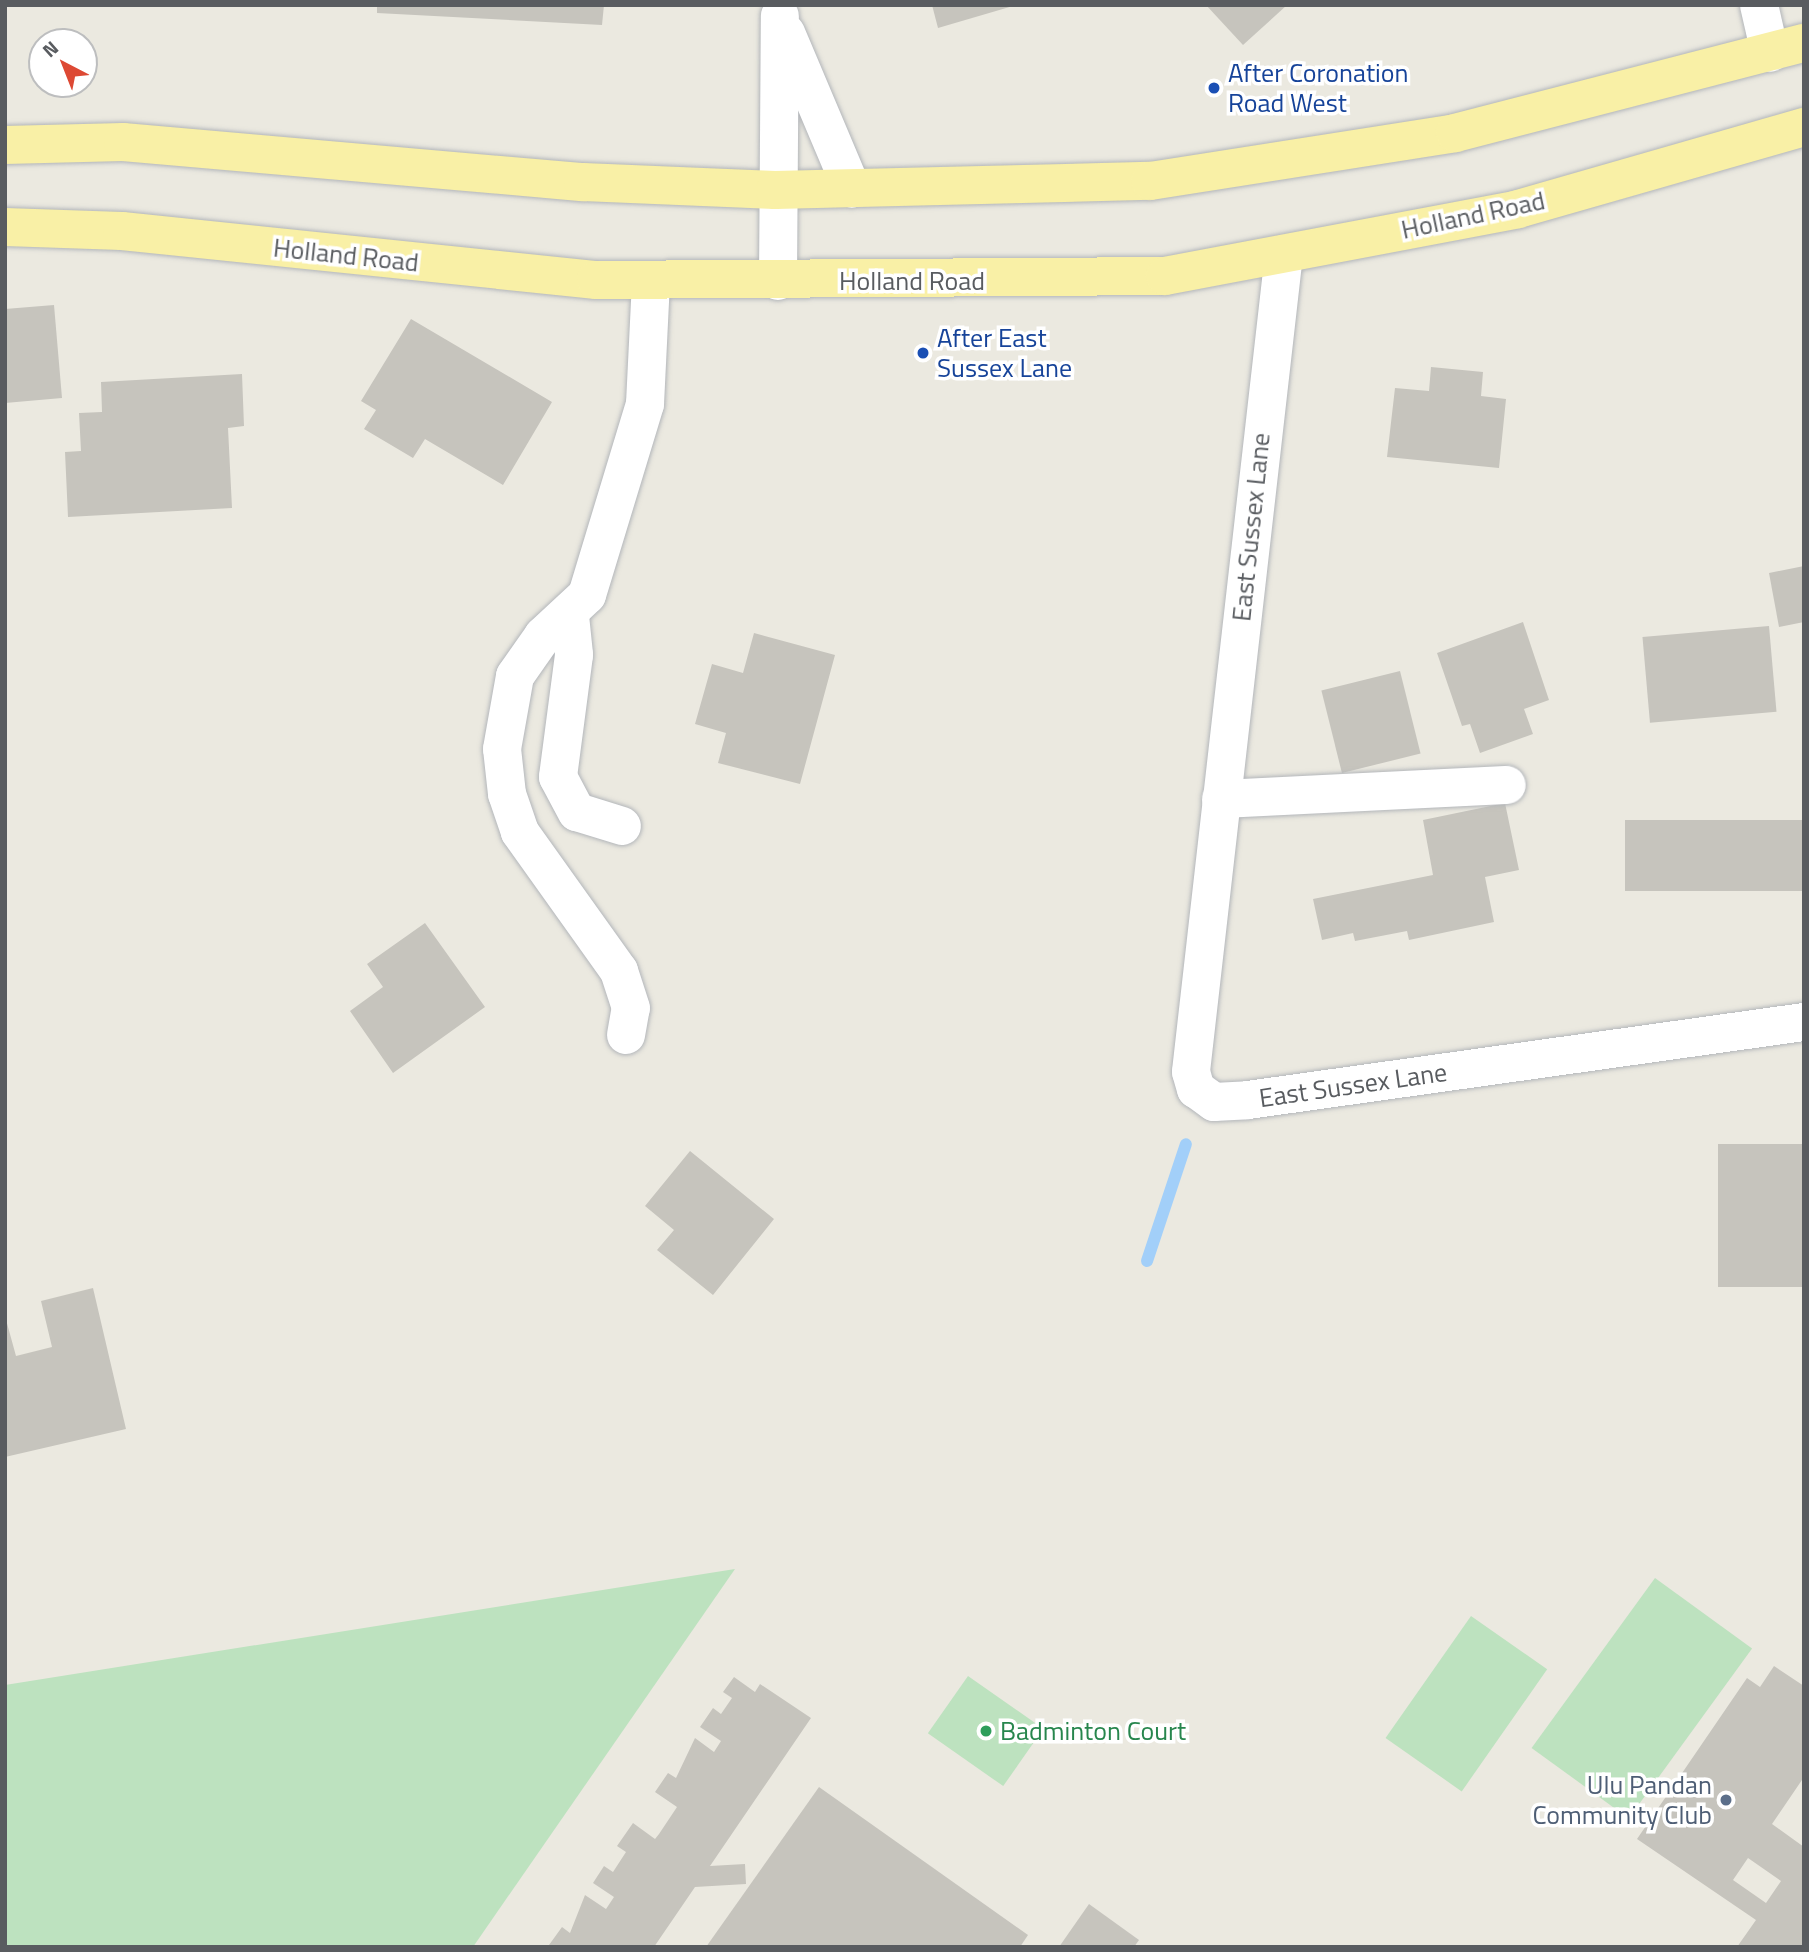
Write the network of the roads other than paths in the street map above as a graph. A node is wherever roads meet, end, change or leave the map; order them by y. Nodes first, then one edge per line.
1 (1759, 5) edge
2 (779, 11) edge
3 (1787, 48) edge
4 (1804, 127) edge
5 (5, 145) edge
6 (852, 189) junction
7 (775, 190) junction
8 (5, 227) edge
9 (1284, 254) junction
10 (651, 281) junction
11 (778, 281) junction
12 (570, 617) junction
13 (1507, 785) dead end
14 (1221, 799) junction
15 (622, 826) dead end
16 (1804, 1022) edge
17 (626, 1035) dead end

1 - 3 street
2 - 6 street
2 - 7 street
3 - 6 main road
4 - 9 main road, Holland Road
5 - 7 main road
6 - 7 main road
7 - 11 street
8 - 10 main road, Holland Road
9 - 11 main road, Holland Road
9 - 14 street, East Sussex Lane
10 - 11 main road, Holland Road
10 - 12 street
12 - 15 street
12 - 17 street
13 - 14 street
14 - 16 street, East Sussex Lane

